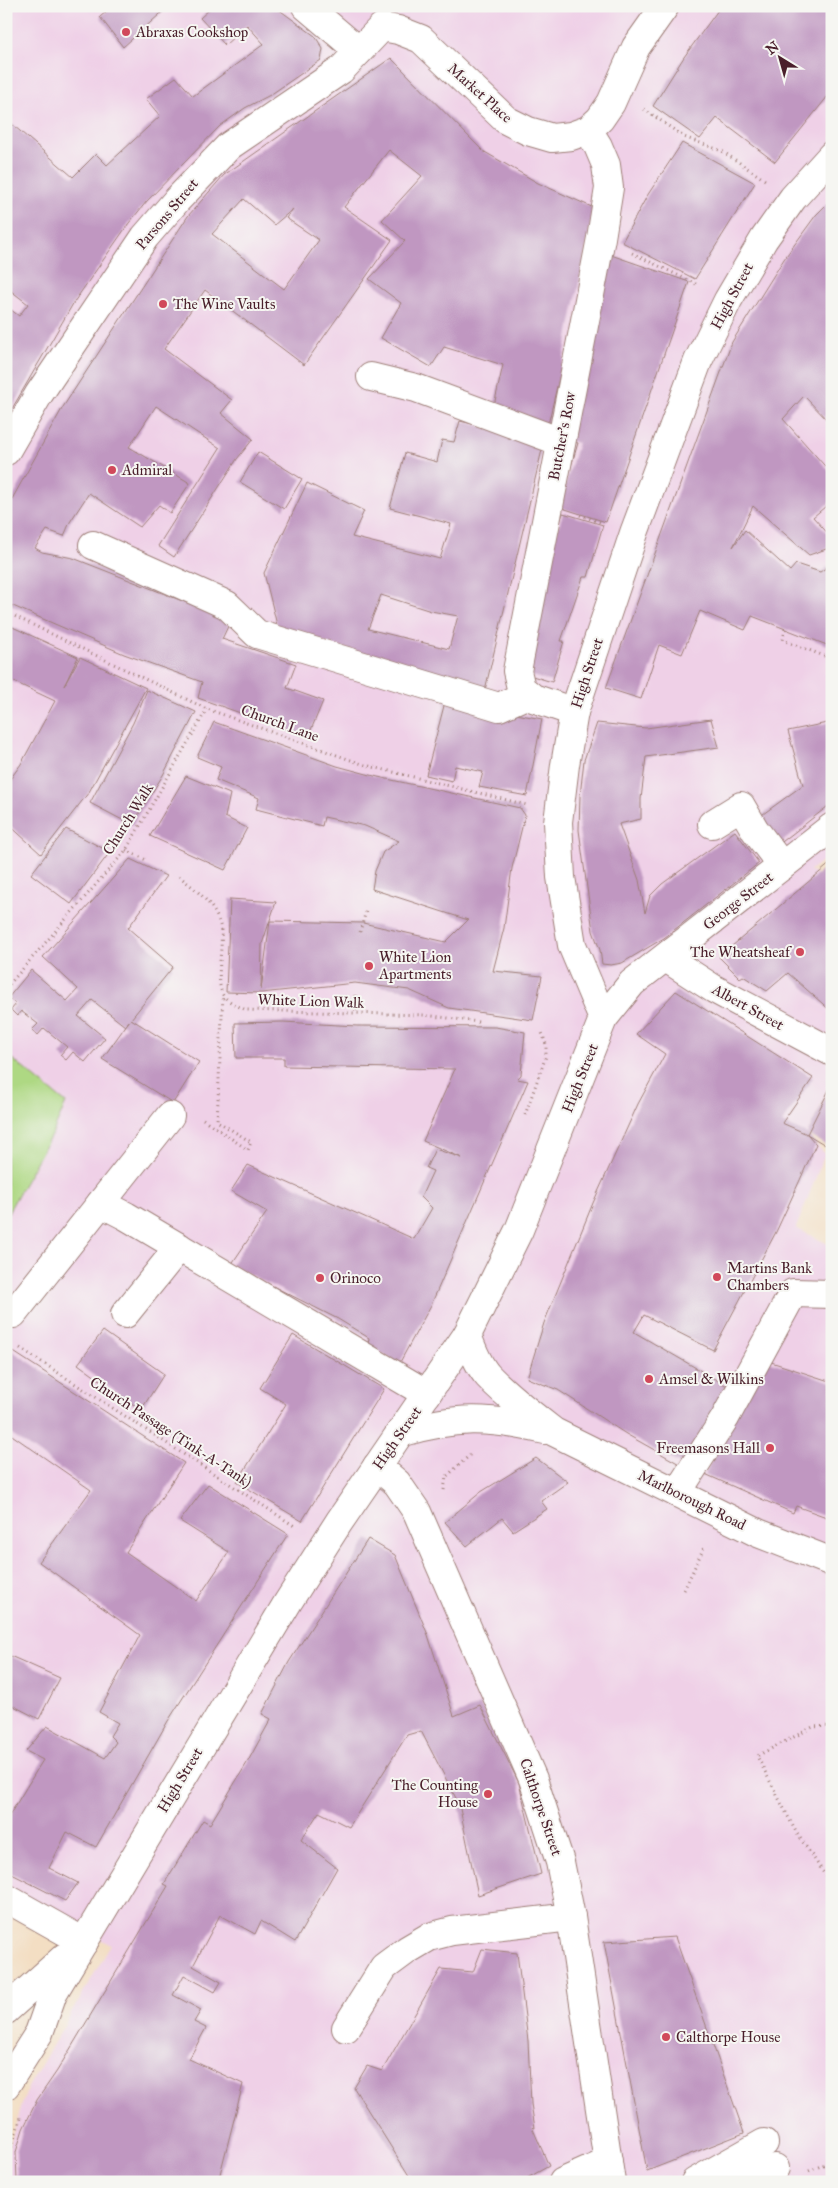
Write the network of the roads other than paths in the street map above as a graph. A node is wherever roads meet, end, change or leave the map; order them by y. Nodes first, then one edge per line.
1 (306, 6) edge
2 (665, 6) edge
3 (382, 27) joint
4 (359, 51) junction
5 (588, 130) junction
6 (832, 155) edge
7 (371, 377) dead end
8 (561, 442) junction
9 (6, 451) edge
10 (93, 545) dead end
11 (528, 694) junction
12 (574, 712) junction
13 (712, 824) dead end
14 (832, 827) edge
15 (782, 866) junction
16 (666, 958) junction
17 (604, 1019) junction
18 (832, 1052) edge
19 (170, 1116) dead end
20 (101, 1203) junction
21 (179, 1247) junction
22 (832, 1294) edge
23 (13, 1314) dead end
24 (125, 1314) dead end
25 (467, 1335) junction
26 (427, 1394) junction
27 (554, 1432) junction
28 (400, 1433) junction
29 (377, 1466) junction
30 (677, 1493) junction
31 (832, 1562) edge
32 (6, 1898) edge
33 (571, 1917) junction
34 (84, 1942) junction
35 (6, 2010) edge
36 (346, 2028) dead end
37 (6, 2085) edge
38 (609, 2172) edge
39 (563, 2182) edge
40 (695, 2182) edge
41 (737, 2182) edge

1 - 4 street
2 - 5 street
3 - 4 street, Parsons Street
3 - 5 street, Market Place
4 - 9 street, Parsons Street
5 - 8 street, Butcher's Row
6 - 12 street, High Street
7 - 8 street
8 - 11 street, Butcher's Row
10 - 11 street
11 - 12 street
12 - 17 street, High Street
13 - 15 street
14 - 15 street, George Street
15 - 16 street, George Street
16 - 17 street, George Street
16 - 18 street, Albert Street
17 - 25 street, High Street
19 - 20 street
20 - 21 street
20 - 23 street
21 - 24 street
21 - 26 street
22 - 30 street
25 - 26 street, High Street
25 - 27 street, Marlborough Road
26 - 28 street, High Street
27 - 28 street, Marlborough Road
27 - 30 street, Marlborough Road
28 - 29 street, High Street
29 - 33 street, Calthorpe Street
29 - 34 street, High Street
30 - 31 street, Marlborough Road
32 - 34 street
33 - 36 street
33 - 38 street, Calthorpe Street
34 - 35 street, High Street
34 - 37 street, High Street
38 - 39 street
40 - 41 street

